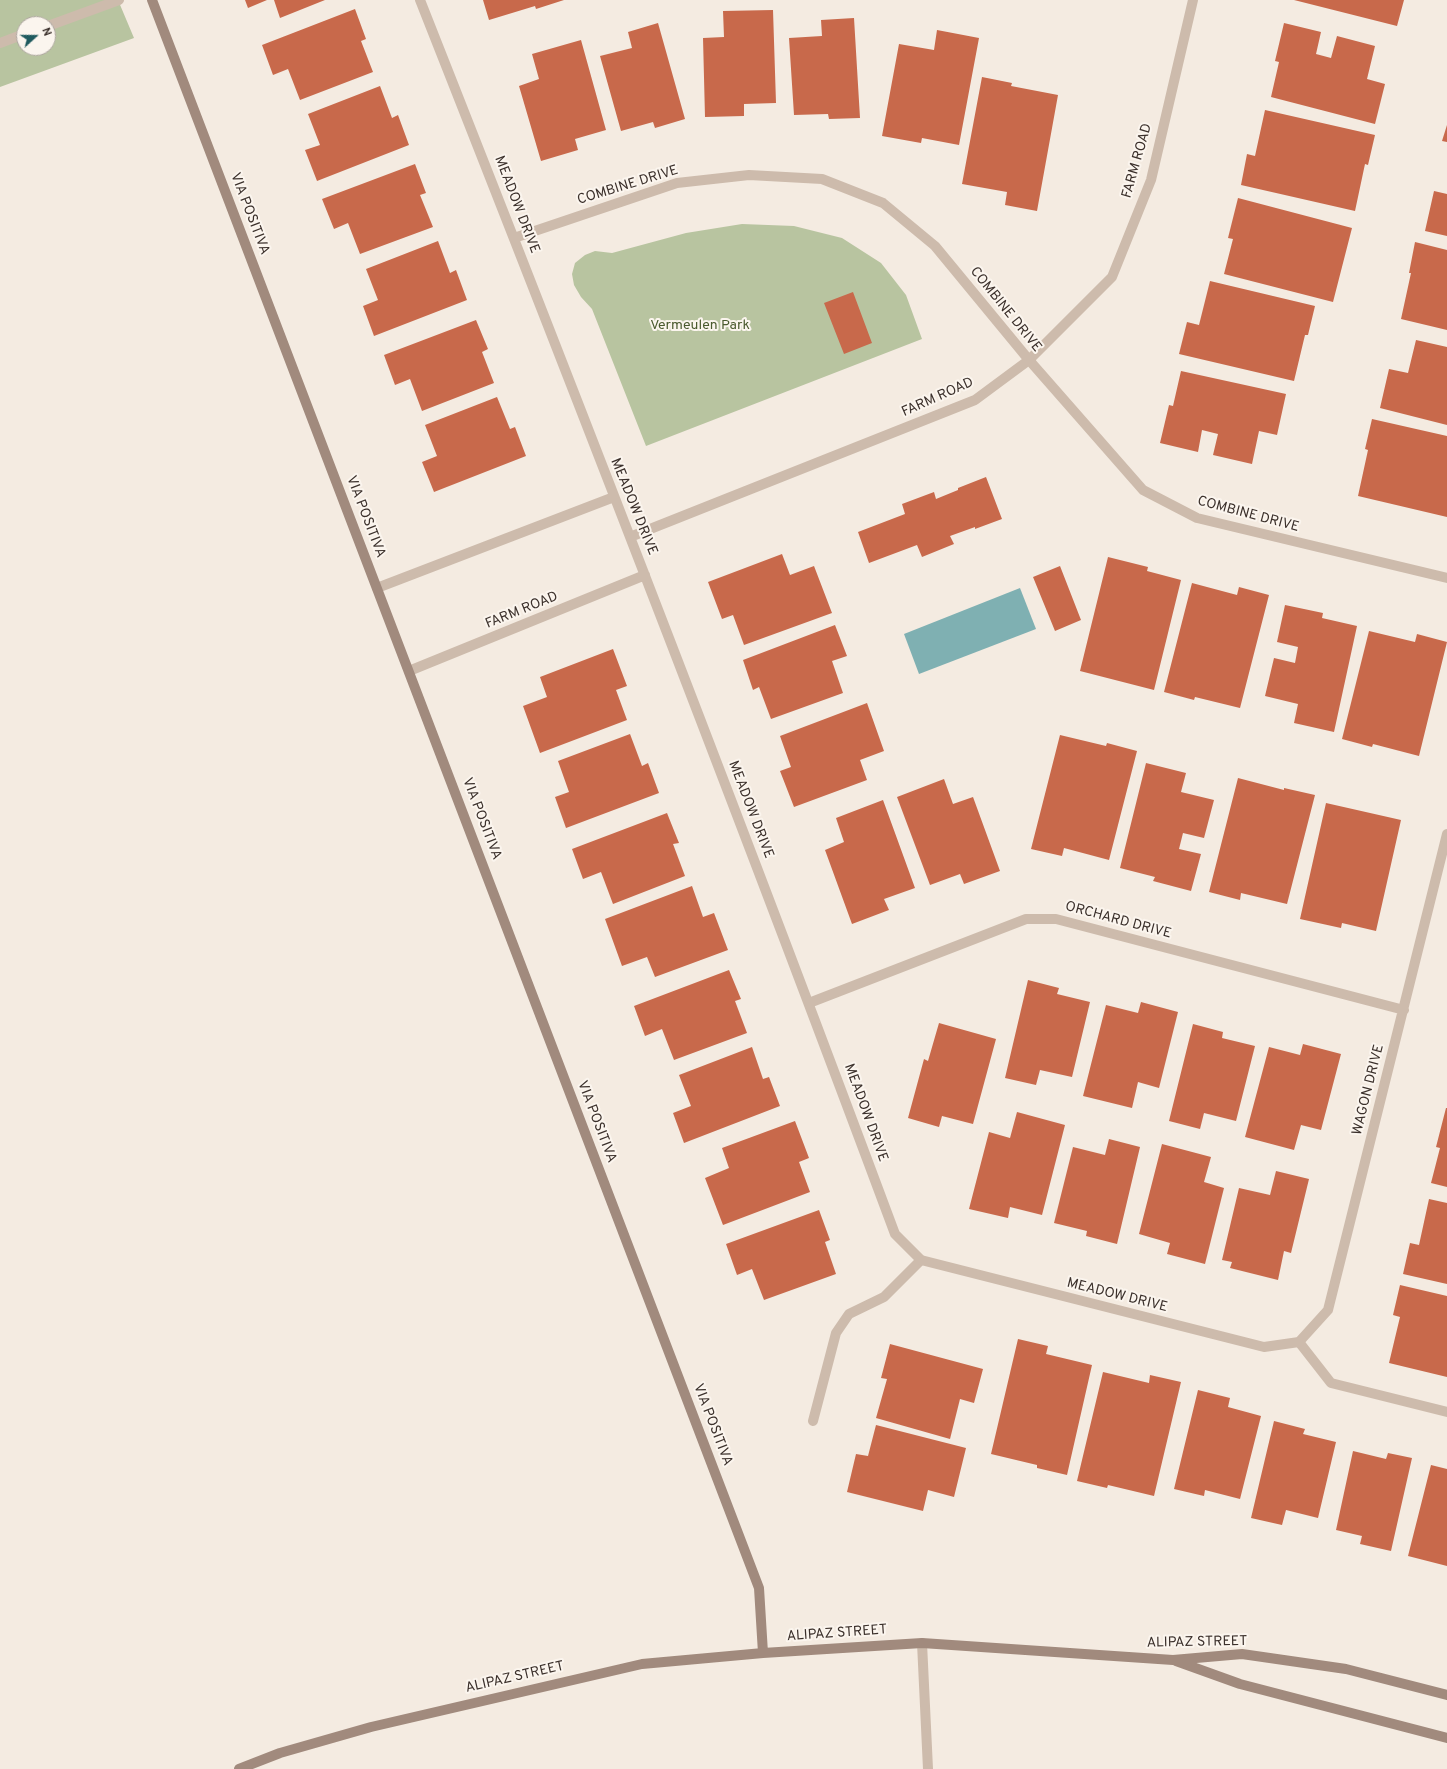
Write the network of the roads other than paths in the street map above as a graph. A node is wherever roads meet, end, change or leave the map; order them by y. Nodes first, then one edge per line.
1 (119, 0) edge
2 (152, 0) edge
3 (420, 0) edge
4 (1193, 0) edge
5 (56, 23) edge
6 (16, 37) edge
7 (0, 43) edge
8 (514, 238) junction
9 (1029, 360) junction
10 (614, 497) junction
11 (630, 537) junction
12 (645, 575) junction
13 (1447, 578) edge
14 (377, 588) junction
15 (409, 671) junction
16 (1447, 834) edge
17 (809, 1003) junction
18 (1404, 1010) junction
19 (920, 1260) junction
20 (1298, 1342) junction
21 (1447, 1412) edge
22 (813, 1421) dead end
23 (922, 1643) junction
24 (763, 1653) junction
25 (1173, 1660) junction
26 (1447, 1695) edge
27 (1447, 1738) edge
28 (239, 1769) edge
29 (928, 1769) edge

1 - 5 street
2 - 14 street, VIA POSITIVA
3 - 8 street, MEADOW DRIVE
4 - 9 street, FARM ROAD
6 - 7 street
8 - 9 street, COMBINE DRIVE
8 - 10 street, MEADOW DRIVE
9 - 11 street, FARM ROAD
9 - 13 street, COMBINE DRIVE
10 - 11 street, MEADOW DRIVE
10 - 14 street
11 - 12 street, MEADOW DRIVE
12 - 15 street, FARM ROAD
12 - 17 street, MEADOW DRIVE
14 - 15 street, VIA POSITIVA
15 - 24 street, VIA POSITIVA
16 - 18 street, WAGON DRIVE
17 - 18 street, ORCHARD DRIVE
17 - 19 street, MEADOW DRIVE
18 - 20 street, WAGON DRIVE
19 - 20 street, MEADOW DRIVE
19 - 22 street
20 - 21 street
23 - 24 street, ALIPAZ STREET
23 - 25 street, ALIPAZ STREET
23 - 29 street
24 - 28 street, ALIPAZ STREET
25 - 26 street, ALIPAZ STREET
25 - 27 street

